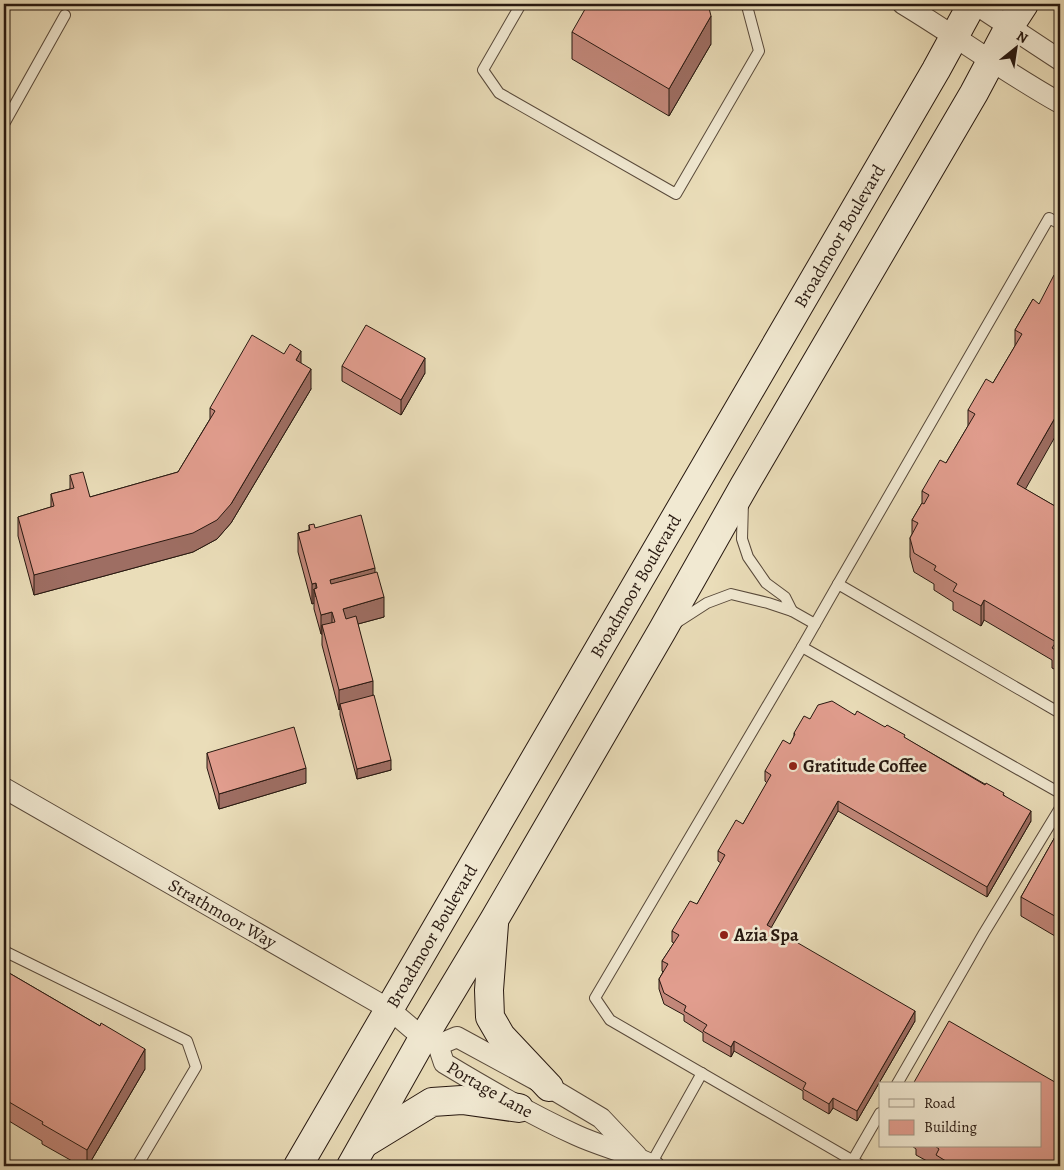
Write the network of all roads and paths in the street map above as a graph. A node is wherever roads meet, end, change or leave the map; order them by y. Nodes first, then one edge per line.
1 (521, 4) edge
2 (744, 4) edge
3 (903, 4) edge
4 (974, 4) edge
5 (1024, 4) edge
6 (65, 15) dead end
7 (1009, 27) junction
8 (955, 36) junction
9 (1060, 60) edge
10 (992, 61) junction
11 (1060, 103) edge
12 (4, 124) edge
13 (1060, 224) edge
14 (744, 486) junction
15 (838, 584) junction
16 (792, 611) junction
17 (815, 624) junction
18 (662, 631) junction
19 (802, 647) junction
20 (1060, 713) edge
21 (4, 788) edge
22 (1060, 793) edge
23 (1060, 808) edge
24 (494, 920) junction
25 (4, 951) edge
26 (388, 1009) junction
27 (430, 1042) junction
28 (702, 1073) junction
29 (898, 1082) edge
30 (549, 1087) junction
31 (518, 1108) junction
32 (879, 1115) edge
33 (357, 1155) edge
34 (648, 1163) edge
35 (851, 1163) edge
36 (137, 1166) edge
37 (298, 1166) edge
38 (862, 1166) edge

1 - 2 lane
3 - 8 street
4 - 7 street
4 - 8 main road, Broadmoor Boulevard
5 - 7 main road
6 - 12 lane
7 - 9 street
7 - 10 main road
8 - 10 street
8 - 26 main road, Broadmoor Boulevard
10 - 11 street
10 - 14 main road
13 - 15 lane
14 - 16 lane
14 - 18 main road
15 - 17 lane
15 - 20 lane
16 - 17 lane
16 - 18 lane
17 - 19 lane
18 - 24 main road
19 - 22 lane
19 - 28 lane
21 - 26 street, Strathmoor Way
23 - 29 lane
24 - 27 main road
24 - 30 main road
25 - 36 lane
26 - 27 street, Strathmoor Way
26 - 37 main road, Broadmoor Boulevard
27 - 30 street, Portage Lane
27 - 31 street, Portage Lane
27 - 33 main road
28 - 34 lane
28 - 35 lane
30 - 34 street, Portage Lane
31 - 33 main road
31 - 34 street, Portage Lane
32 - 35 lane
35 - 38 lane

